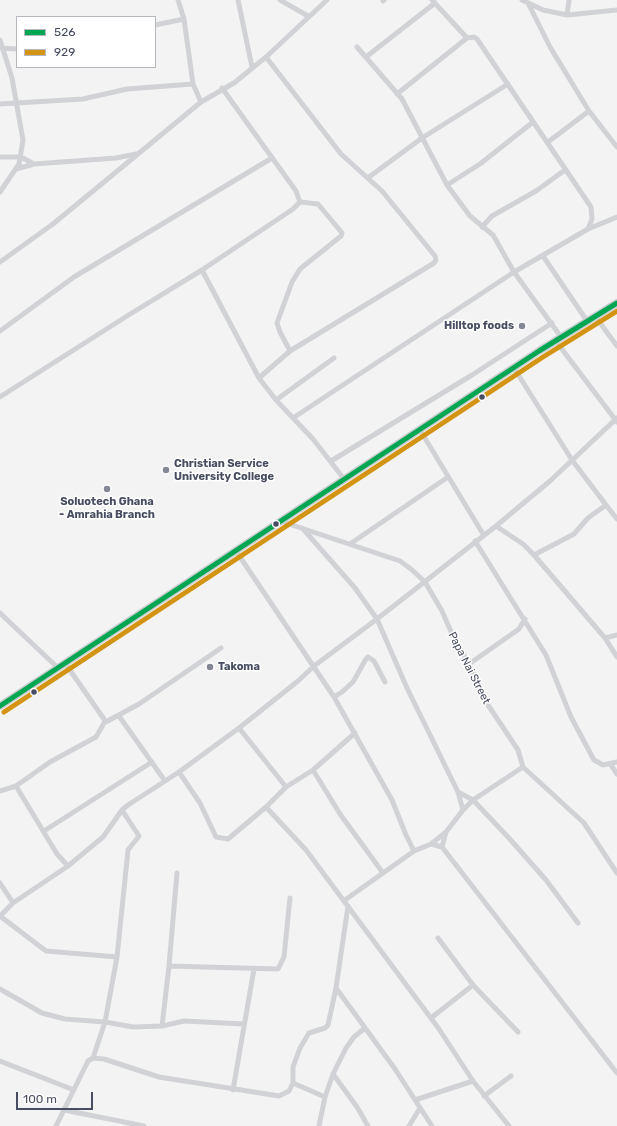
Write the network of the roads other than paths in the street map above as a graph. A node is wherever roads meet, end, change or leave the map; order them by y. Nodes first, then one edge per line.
1 (178, 0) edge
2 (238, 0) edge
3 (280, 0) edge
4 (327, 0) edge
5 (522, 0) edge
6 (570, 0) edge
7 (433, 2) edge
8 (529, 5) junction
9 (617, 10) edge
10 (567, 14) junction
11 (308, 16) junction
12 (184, 19) junction
13 (156, 25) edge
14 (467, 38) junction
15 (0, 40) edge
16 (357, 47) dead end
17 (1, 48) edge
18 (16, 49) edge
19 (266, 57) junction
20 (366, 57) junction
21 (252, 67) junction
22 (193, 84) junction
23 (508, 84) junction
24 (222, 88) junction
25 (397, 94) junction
26 (16, 102) junction
27 (201, 102) junction
28 (0, 104) edge
29 (590, 111) junction
30 (533, 122) junction
31 (422, 138) junction
32 (548, 142) junction
33 (617, 147) edge
34 (138, 154) junction
35 (0, 157) edge
36 (21, 157) junction
37 (116, 158) junction
38 (272, 158) junction
39 (34, 164) junction
40 (121, 167) junction
41 (16, 169) junction
42 (565, 170) junction
43 (368, 177) junction
44 (447, 185) junction
45 (0, 192) edge
46 (300, 202) junction
47 (617, 218) edge
48 (482, 227) junction
49 (588, 229) junction
50 (543, 256) junction
51 (0, 262) edge
52 (202, 270) junction
53 (514, 272) junction
54 (617, 302) edge
55 (595, 316) junction
56 (587, 321) junction
57 (552, 323) junction
58 (0, 331) edge
59 (558, 339) junction
60 (617, 346) edge
61 (290, 350) junction
62 (334, 358) dead end
63 (514, 368) junction
64 (259, 378) junction
65 (0, 397) edge
66 (276, 400) junction
67 (293, 418) junction
68 (616, 420) edge
69 (420, 430) junction
70 (572, 460) junction
71 (331, 461) junction
72 (448, 477) junction
73 (344, 479) junction
74 (606, 505) junction
75 (617, 519) edge
76 (280, 521) junction
77 (496, 526) junction
78 (303, 529) junction
79 (483, 534) junction
80 (475, 540) junction
81 (350, 544) junction
82 (236, 551) junction
83 (534, 555) junction
84 (424, 582) junction
85 (0, 612) edge
86 (377, 619) junction
87 (526, 619) junction
88 (519, 629) junction
89 (531, 629) junction
90 (617, 634) edge
91 (605, 638) junction
92 (221, 648) dead end
93 (617, 657) edge
94 (469, 664) junction
95 (61, 666) junction
96 (314, 666) junction
97 (385, 682) dead end
98 (334, 697) junction
99 (0, 706) edge
100 (119, 716) junction
101 (106, 722) junction
102 (239, 728) junction
103 (355, 733) junction
104 (152, 762) junction
105 (617, 762) edge
106 (611, 765) junction
107 (523, 767) junction
108 (313, 770) junction
109 (179, 772) junction
110 (617, 774) edge
111 (165, 781) junction
112 (16, 786) junction
113 (286, 787) junction
114 (0, 791) edge
115 (458, 792) junction
116 (473, 800) junction
117 (266, 807) junction
118 (122, 810) junction
119 (463, 810) junction
120 (44, 831) junction
121 (446, 832) junction
122 (431, 844) junction
123 (442, 848) junction
124 (414, 851) junction
125 (68, 866) junction
126 (177, 873) dead end
127 (383, 873) junction
128 (617, 873) edge
129 (0, 883) edge
130 (290, 898) dead end
131 (345, 900) junction
132 (13, 903) junction
133 (348, 906) junction
134 (0, 916) edge
135 (578, 924) dead end
136 (438, 938) dead end
137 (117, 957) junction
138 (169, 966) junction
139 (254, 968) junction
140 (473, 985) junction
141 (336, 988) junction
142 (0, 989) edge
143 (431, 1018) junction
144 (105, 1022) junction
145 (244, 1024) junction
146 (162, 1026) junction
147 (365, 1028) junction
148 (518, 1032) dead end
149 (93, 1058) junction
150 (0, 1061) edge
151 (617, 1073) edge
152 (333, 1074) junction
153 (511, 1076) dead end
154 (473, 1081) junction
155 (293, 1083) junction
156 (74, 1090) junction
157 (233, 1090) junction
158 (484, 1096) junction
159 (325, 1097) junction
160 (415, 1100) junction
161 (420, 1108) junction
162 (64, 1110) junction
163 (56, 1126) edge
164 (144, 1126) edge
165 (319, 1126) edge
166 (368, 1126) edge
167 (408, 1126) edge
168 (432, 1126) edge
169 (509, 1126) edge

1 - 12 street
2 - 21 street
3 - 11 street
4 - 11 street
5 - 8 street
6 - 10 street
7 - 14 street
7 - 20 street
8 - 10 street
8 - 29 street
9 - 10 street
11 - 19 street
12 - 13 street
12 - 22 street
14 - 23 street
14 - 25 street
15 - 17 street
16 - 20 street
17 - 18 street
17 - 26 street
19 - 21 street
19 - 43 street
20 - 25 street
21 - 24 street
22 - 26 street
22 - 27 street
23 - 30 street
23 - 31 street
24 - 27 street
24 - 38 street
25 - 31 street
26 - 28 street
26 - 36 street
27 - 34 street
29 - 32 street
29 - 33 street
30 - 32 street
30 - 44 street
31 - 43 street
31 - 44 street
32 - 42 street
34 - 37 street
34 - 40 street
35 - 36 street
36 - 39 street
36 - 41 street
37 - 39 street
37 - 40 street
38 - 46 street
38 - 58 street
39 - 41 street
40 - 51 street
41 - 45 street
42 - 48 street
42 - 49 street
43 - 61 street
44 - 48 street
46 - 52 street
46 - 61 street
47 - 49 street
48 - 53 street
49 - 50 street
50 - 53 street
50 - 56 street
52 - 64 street
52 - 65 street
53 - 57 street
53 - 67 street
54 - 55 main road
55 - 56 main road
55 - 60 street
56 - 59 main road
57 - 59 street
57 - 71 street
59 - 63 main road
59 - 68 street
61 - 64 street
62 - 66 street
63 - 69 main road
63 - 70 street
64 - 66 street
66 - 67 street
67 - 71 street
68 - 70 street
69 - 72 street
69 - 73 main road
70 - 74 street
70 - 77 street
71 - 73 street
72 - 79 street
72 - 81 street
73 - 76 main road
74 - 75 street
74 - 83 street
76 - 78 street, Papa Nai Street
76 - 82 main road
77 - 79 street
77 - 83 street
78 - 81 street, Papa Nai Street
78 - 86 street
79 - 80 street
80 - 84 street
80 - 87 street
81 - 84 street, Papa Nai Street
82 - 95 main road
82 - 96 street
83 - 91 street
84 - 86 street
84 - 94 street, Papa Nai Street
85 - 95 street
86 - 96 street
86 - 115 street
87 - 88 street
87 - 89 street
88 - 89 street
88 - 94 street
89 - 106 street
90 - 91 street
91 - 93 street
92 - 100 street
94 - 107 street, Papa Nai Street
95 - 99 main road
95 - 101 street
96 - 98 street
96 - 102 street
97 - 98 street
98 - 103 street
100 - 101 street
100 - 104 street
101 - 112 street
102 - 109 street
102 - 113 street
103 - 108 street
103 - 124 street
104 - 111 street
104 - 120 street
105 - 106 street
106 - 110 street
107 - 116 street
107 - 128 street, Papa Nai Street
108 - 113 street
108 - 127 street
109 - 111 street
109 - 117 street
111 - 118 street
112 - 114 street
112 - 120 street
113 - 117 street
115 - 116 street
115 - 119 street
116 - 119 street
116 - 135 street
117 - 131 street
118 - 125 street
118 - 137 street
119 - 121 street
120 - 125 street
121 - 122 street
121 - 123 street
122 - 123 street
122 - 124 street
123 - 151 street
124 - 127 street
125 - 132 street
126 - 138 street
127 - 131 street
129 - 132 street
130 - 139 street
131 - 133 street
132 - 134 street
133 - 141 street
133 - 143 street
134 - 137 street
136 - 140 street
137 - 144 street
138 - 139 street
138 - 146 street
139 - 145 street
140 - 143 street
140 - 148 street
141 - 147 street
141 - 155 street
142 - 144 street
143 - 154 street
144 - 146 street
144 - 149 street
145 - 146 street
145 - 157 street
147 - 152 street
147 - 160 street
149 - 156 street
149 - 157 street
150 - 156 street
152 - 159 street
152 - 166 street
153 - 158 street
154 - 158 street
154 - 160 street
155 - 157 street
155 - 159 street
156 - 162 street
158 - 169 street
159 - 165 street
160 - 161 street
161 - 167 street
161 - 168 street
162 - 163 street
162 - 164 street

